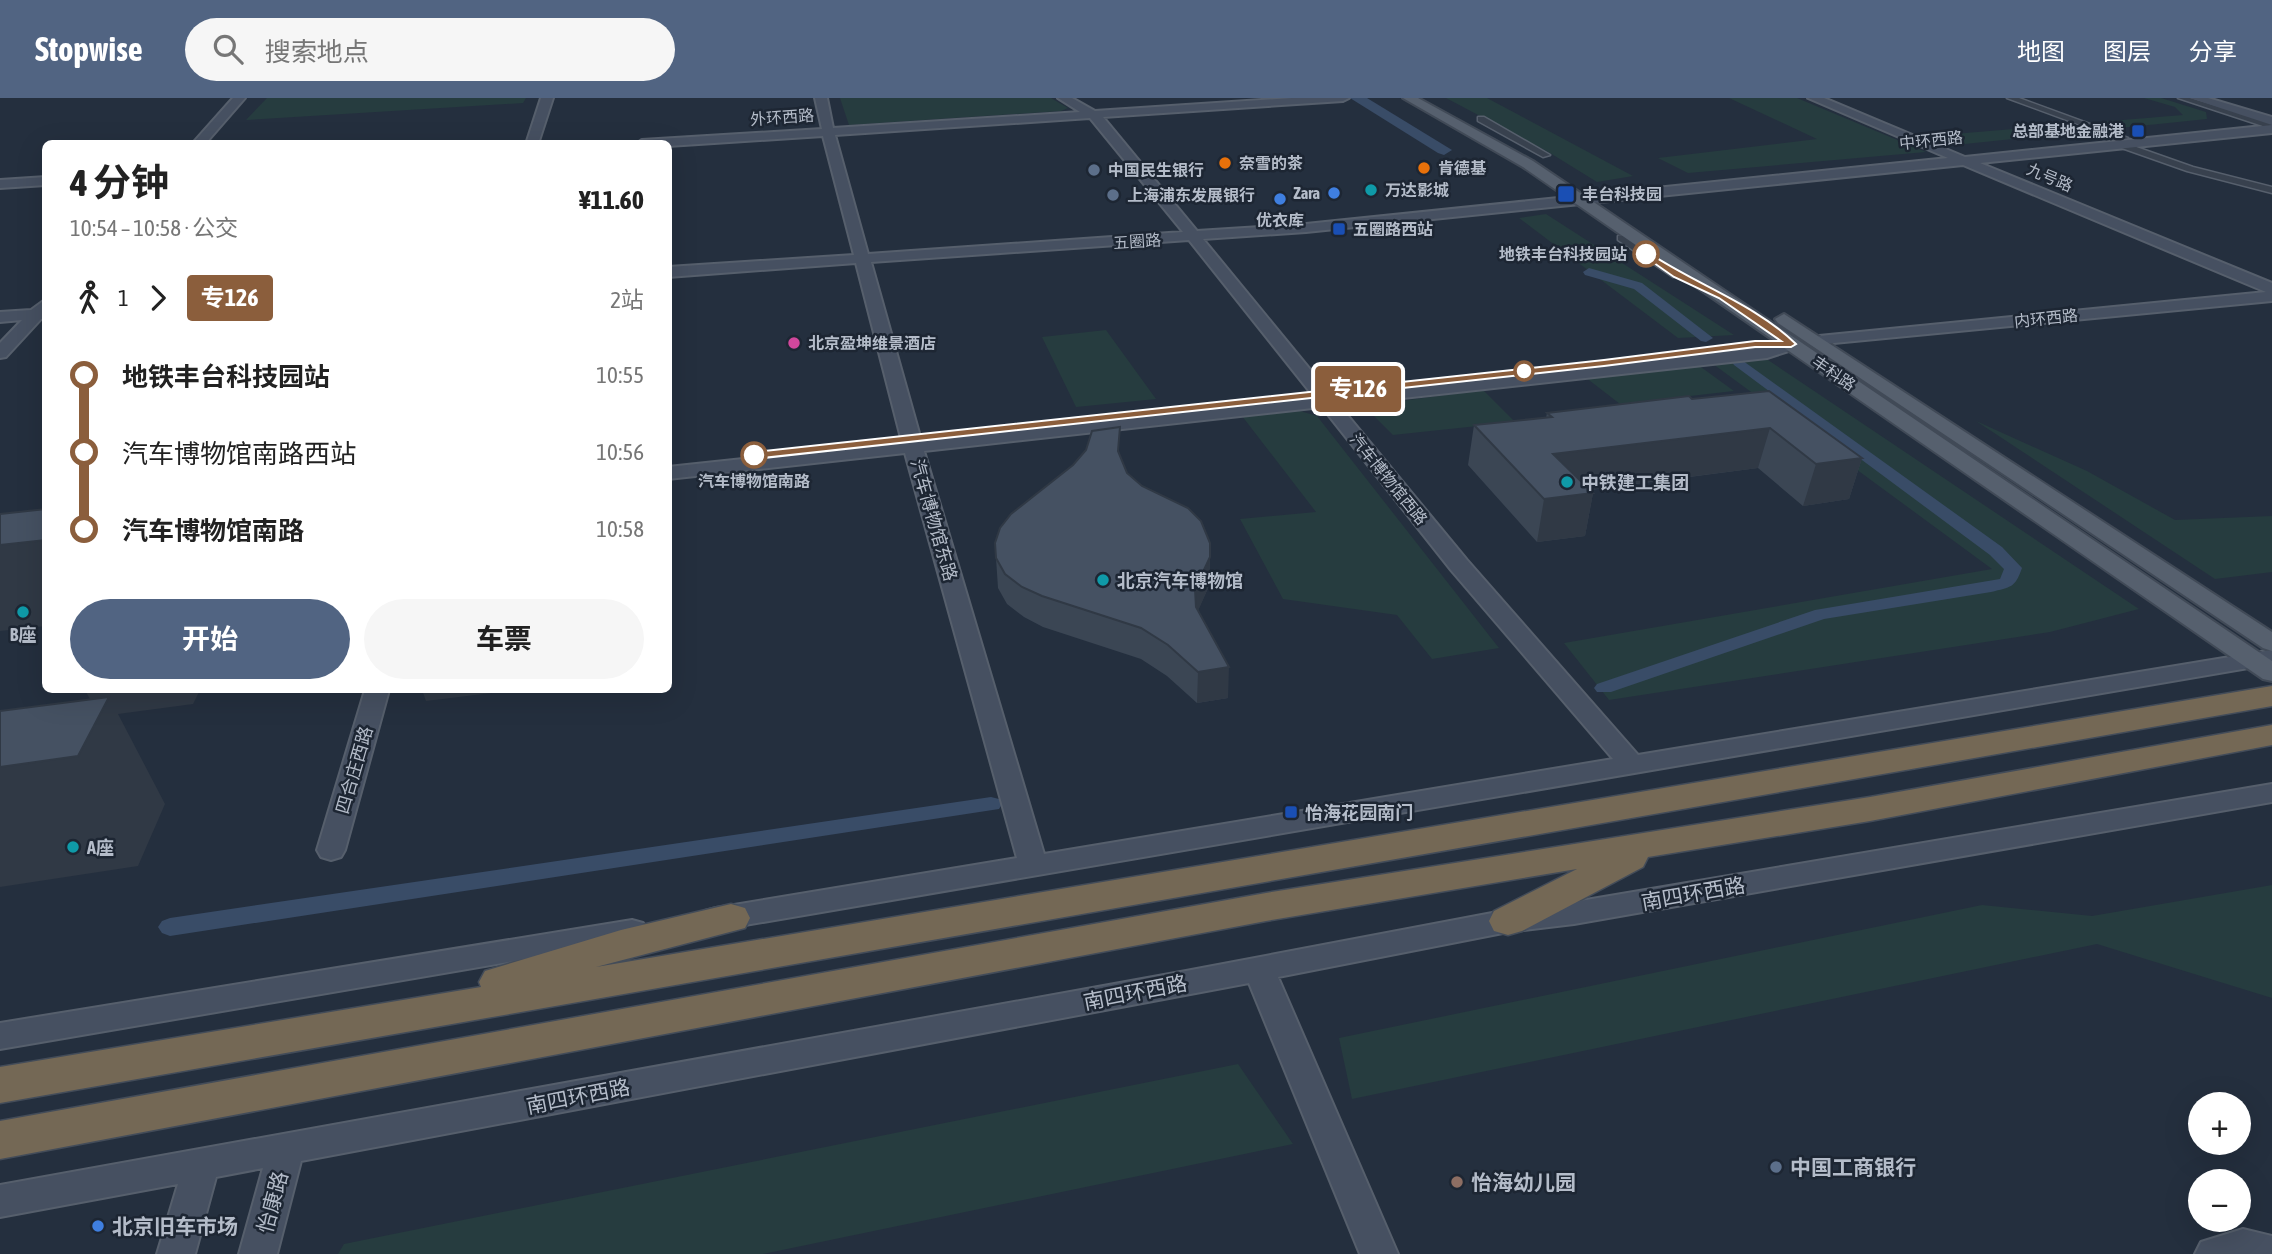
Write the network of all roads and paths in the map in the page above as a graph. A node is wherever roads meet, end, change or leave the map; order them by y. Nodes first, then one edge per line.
1 (239, 98) edge
2 (248, 98) edge
3 (547, 98) edge
4 (821, 98) edge
5 (832, 98) edge
6 (1064, 98) edge
7 (1343, 98) edge
8 (1409, 98) edge
9 (1814, 98) edge
10 (1826, 98) edge
11 (2011, 98) edge
12 (2182, 98) edge
13 (2196, 98) edge
14 (2207, 98) edge
15 (2220, 98) edge
16 (1435, 101) edge
17 (1091, 114) junction
18 (1471, 115) joint
19 (2271, 122) edge
20 (828, 131) junction
21 (202, 140) edge
22 (211, 140) edge
23 (533, 140) edge
24 (2123, 141) junction
25 (672, 142) edge
26 (1546, 155) joint
27 (1966, 158) junction
28 (1560, 170) junction
29 (42, 181) edge
30 (0, 184) edge
31 (2272, 190) edge
32 (1588, 195) junction
33 (1190, 233) junction
34 (1622, 238) joint
35 (861, 255) junction
36 (672, 264) edge
37 (672, 272) edge
38 (1677, 275) joint
39 (2272, 282) edge
40 (2272, 289) edge
41 (2272, 296) edge
42 (1722, 297) junction
43 (0, 309) edge
44 (42, 312) edge
45 (42, 312) edge
46 (42, 314) edge
47 (42, 315) edge
48 (0, 317) edge
49 (1819, 341) junction
50 (1791, 344) junction
51 (0, 353) edge
52 (0, 373) edge
53 (1324, 397) junction
54 (912, 442) junction
55 (672, 465) edge
56 (672, 472) edge
57 (2267, 658) edge
58 (376, 693) edge
59 (2272, 696) edge
60 (2272, 735) edge
61 (1633, 766) junction
62 (2272, 793) edge
63 (1656, 844) junction
64 (331, 850) dead end
65 (1034, 867) junction
66 (731, 918) junction
67 (1508, 921) junction
68 (1259, 969) junction
69 (374, 1021) junction
70 (0, 1037) edge
71 (0, 1085) edge
72 (0, 1140) edge
73 (286, 1150) junction
74 (201, 1166) junction
75 (0, 1201) edge
76 (2272, 1253) edge
77 (176, 1254) edge
78 (258, 1254) edge
79 (1379, 1254) edge
80 (2214, 1254) edge

1 - 21 street
2 - 22 street
3 - 23 street
4 - 20 street, 汽车博物馆东路
5 - 20 street
6 - 17 street, 汽车博物馆西路
7 - 17 street, 外环西路
8 - 32 main road, 丰科路
9 - 27 street, 九号路
10 - 27 street, 九号路
11 - 24 street
12 - 19 street
13 - 19 street
14 - 19 street
15 - 19 street
16 - 18 main road
16 - 28 main road, 丰科路
17 - 20 street, 外环西路
17 - 33 street, 汽车博物馆西路
18 - 26 street
19 - 24 street, 中环西路
20 - 25 street, 外环西路
20 - 35 street, 汽车博物馆东路
24 - 27 street, 中环西路
24 - 31 street
26 - 28 main road
27 - 32 street, 中环西路
27 - 39 street, 九号路
27 - 40 street, 九号路
28 - 32 main road, 丰科路
29 - 30 street
32 - 33 street, 五圈路
32 - 34 main road
32 - 42 main road, 丰科路
32 - 49 main road, 丰科路
33 - 35 street, 五圈路
33 - 53 street, 汽车博物馆西路
34 - 38 street
35 - 36 street, 五圈路
35 - 37 street, 五圈路
35 - 54 street, 汽车博物馆东路
38 - 42 main road
41 - 49 street, 内环西路
42 - 50 main road, 丰科路
43 - 44 street
45 - 48 street
46 - 51 street
47 - 52 street
49 - 57 main road, 丰科路
50 - 53 street
50 - 57 main road, 丰科路
53 - 54 street
53 - 61 street, 汽车博物馆西路
54 - 55 street
54 - 56 street
54 - 65 street, 汽车博物馆东路
57 - 61 street
58 - 64 street, 四合庄西路
59 - 69 highway
60 - 63 highway
61 - 65 street
62 - 67 street, 南四环西路
63 - 67 highway
63 - 72 highway
65 - 66 street
66 - 69 highway
66 - 70 street
67 - 68 street, 南四环西路
68 - 73 street, 南四环西路
68 - 79 street
69 - 71 highway
73 - 74 street, 南四环西路
73 - 78 street, 怡康路
74 - 75 street, 南四环西路
74 - 77 street
76 - 80 street

